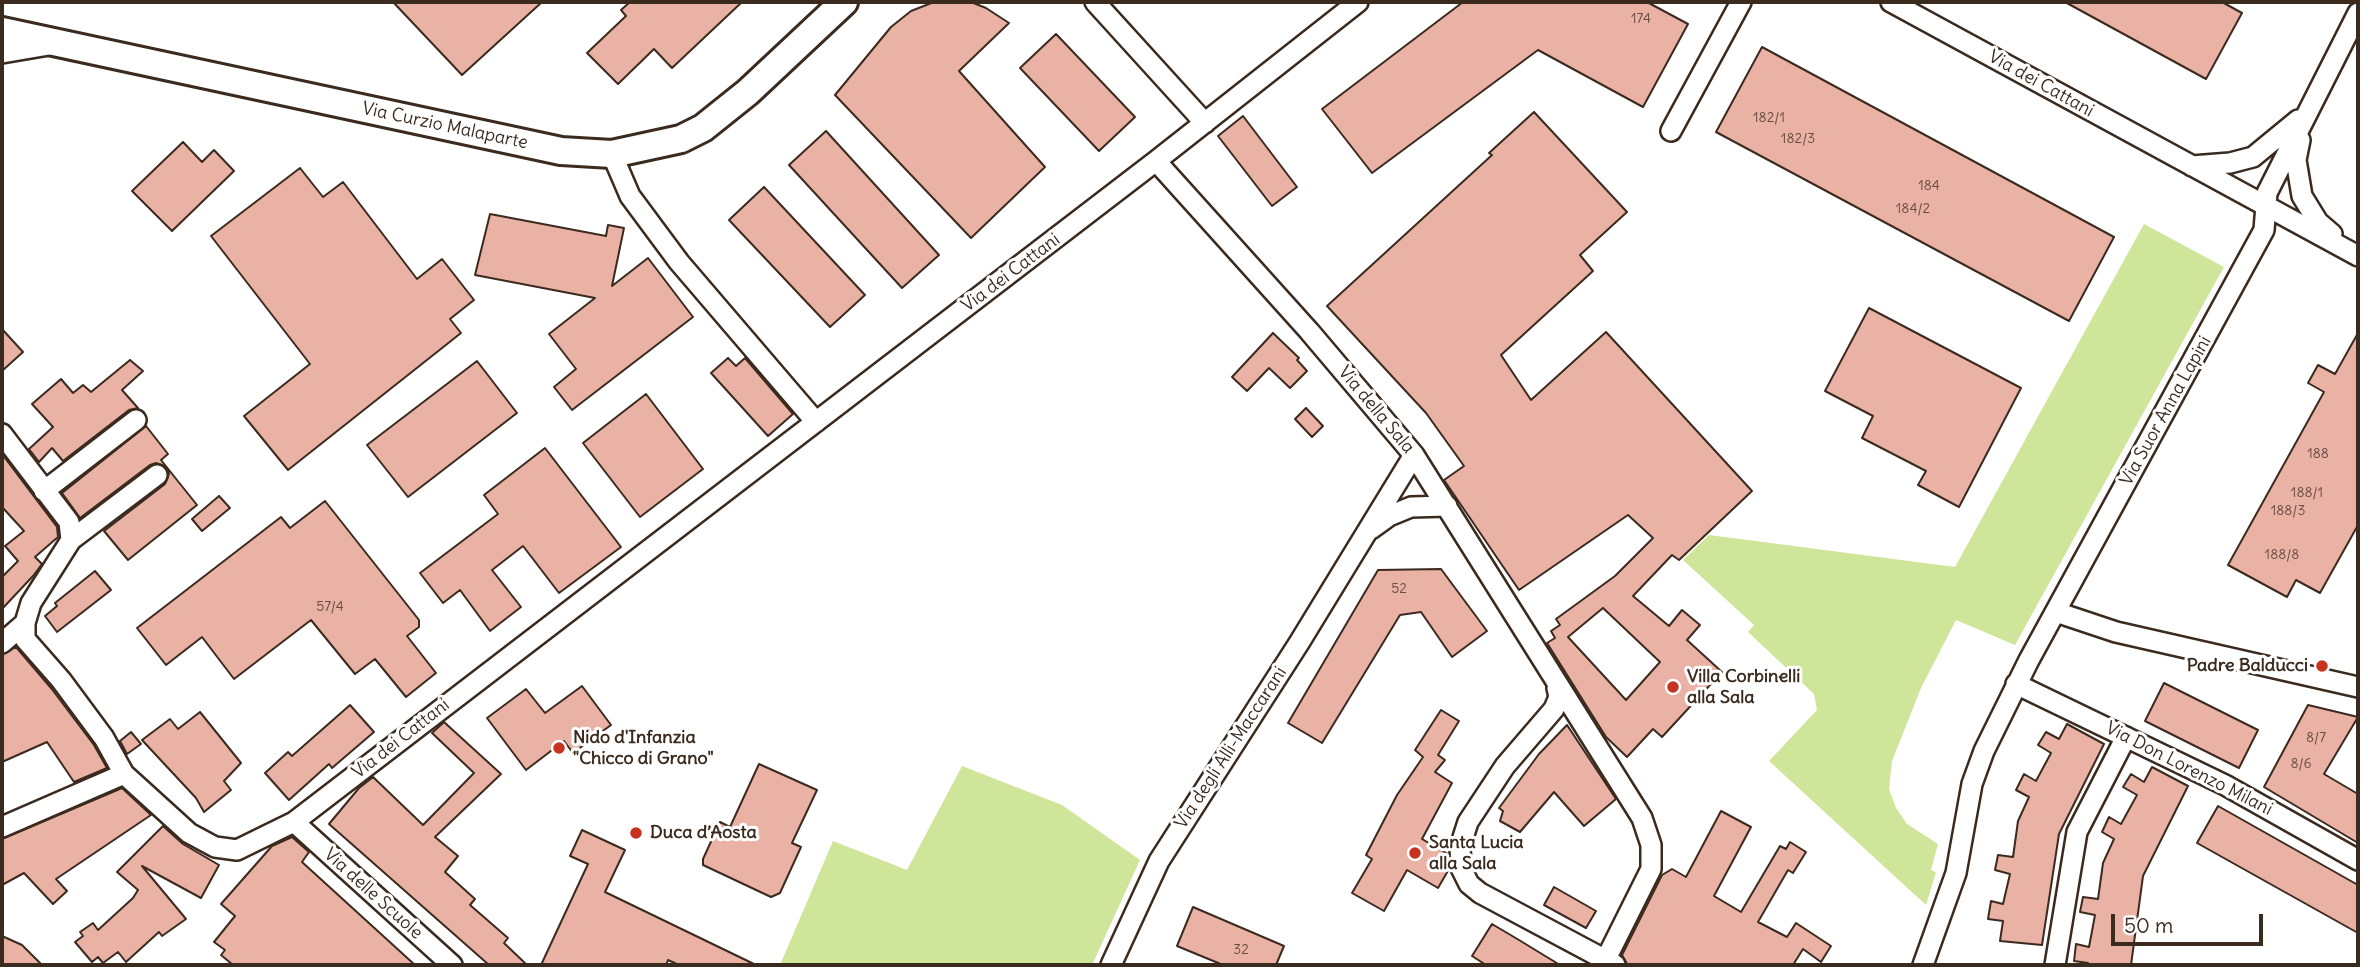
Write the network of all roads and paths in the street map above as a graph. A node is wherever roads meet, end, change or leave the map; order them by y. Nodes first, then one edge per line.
1 (844, 2) edge
2 (1095, 2) edge
3 (1358, 2) edge
4 (1741, 2) edge
5 (1891, 2) edge
6 (2358, 13) edge
7 (2, 31) edge
8 (59, 43) junction
9 (2, 53) edge
10 (2309, 109) junction
11 (1205, 122) junction
12 (1671, 131) dead end
13 (611, 153) junction
14 (1156, 161) junction
15 (2191, 166) junction
16 (2264, 206) junction
17 (2355, 254) edge
18 (136, 420) dead end
19 (816, 422) junction
20 (2, 434) edge
21 (1414, 455) junction
22 (157, 475) dead end
23 (44, 491) junction
24 (1447, 506) junction
25 (1362, 536) junction
26 (71, 540) junction
27 (2056, 612) junction
28 (25, 623) junction
29 (2, 643) edge
30 (2016, 684) junction
31 (2358, 687) edge
32 (1557, 688) junction
33 (1554, 709) junction
34 (1575, 713) junction
35 (2126, 737) junction
36 (124, 774) junction
37 (294, 822) junction
38 (2, 827) edge
39 (2358, 860) edge
40 (1608, 964) edge
41 (452, 965) edge
42 (1111, 965) edge
43 (1923, 965) edge
44 (2054, 965) edge

1 - 13 street, Via Curzio Malaparte
2 - 11 street
3 - 11 street, Via dei Cattani
4 - 12 street
5 - 15 street, Via dei Cattani
6 - 10 street, Via dei Cattani
7 - 8 street, Via Curzio Malaparte
8 - 9 street
8 - 13 street, Via Curzio Malaparte
10 - 15 street, Via dei Cattani
10 - 16 street, Via dei Cattani
10 - 17 street, Via dei Cattani
11 - 14 street, Via dei Cattani
13 - 19 street
14 - 19 street, Via dei Cattani
14 - 21 street, Via della Sala
15 - 16 street, Via dei Cattani
16 - 17 street, Via dei Cattani
16 - 27 street, Via Suor Anna Lapini
18 - 23 street
19 - 37 street, Via dei Cattani
20 - 23 street
21 - 24 street, Via della Sala
21 - 25 street, Via degli Alli-Maccarani
22 - 26 street
23 - 26 street
24 - 25 street, Via degli Alli-Maccarani
24 - 32 street, Via della Sala
25 - 42 street, Via degli Alli-Maccarani
26 - 28 street
27 - 30 street, Via Suor Anna Lapini
27 - 31 street
28 - 29 street
28 - 36 street, Via dei Cattani
30 - 35 street, Via Don Lorenzo Milani
30 - 43 street, Via Suor Anna Lapini
32 - 33 street
32 - 34 street, Via della Sala
33 - 34 street
33 - 40 street, Via della Sala
34 - 40 street, Via della Sala
35 - 39 street, Via Don Lorenzo Milani
35 - 44 street
36 - 37 street, Via dei Cattani
36 - 38 street
37 - 41 street, Via delle Scuole

